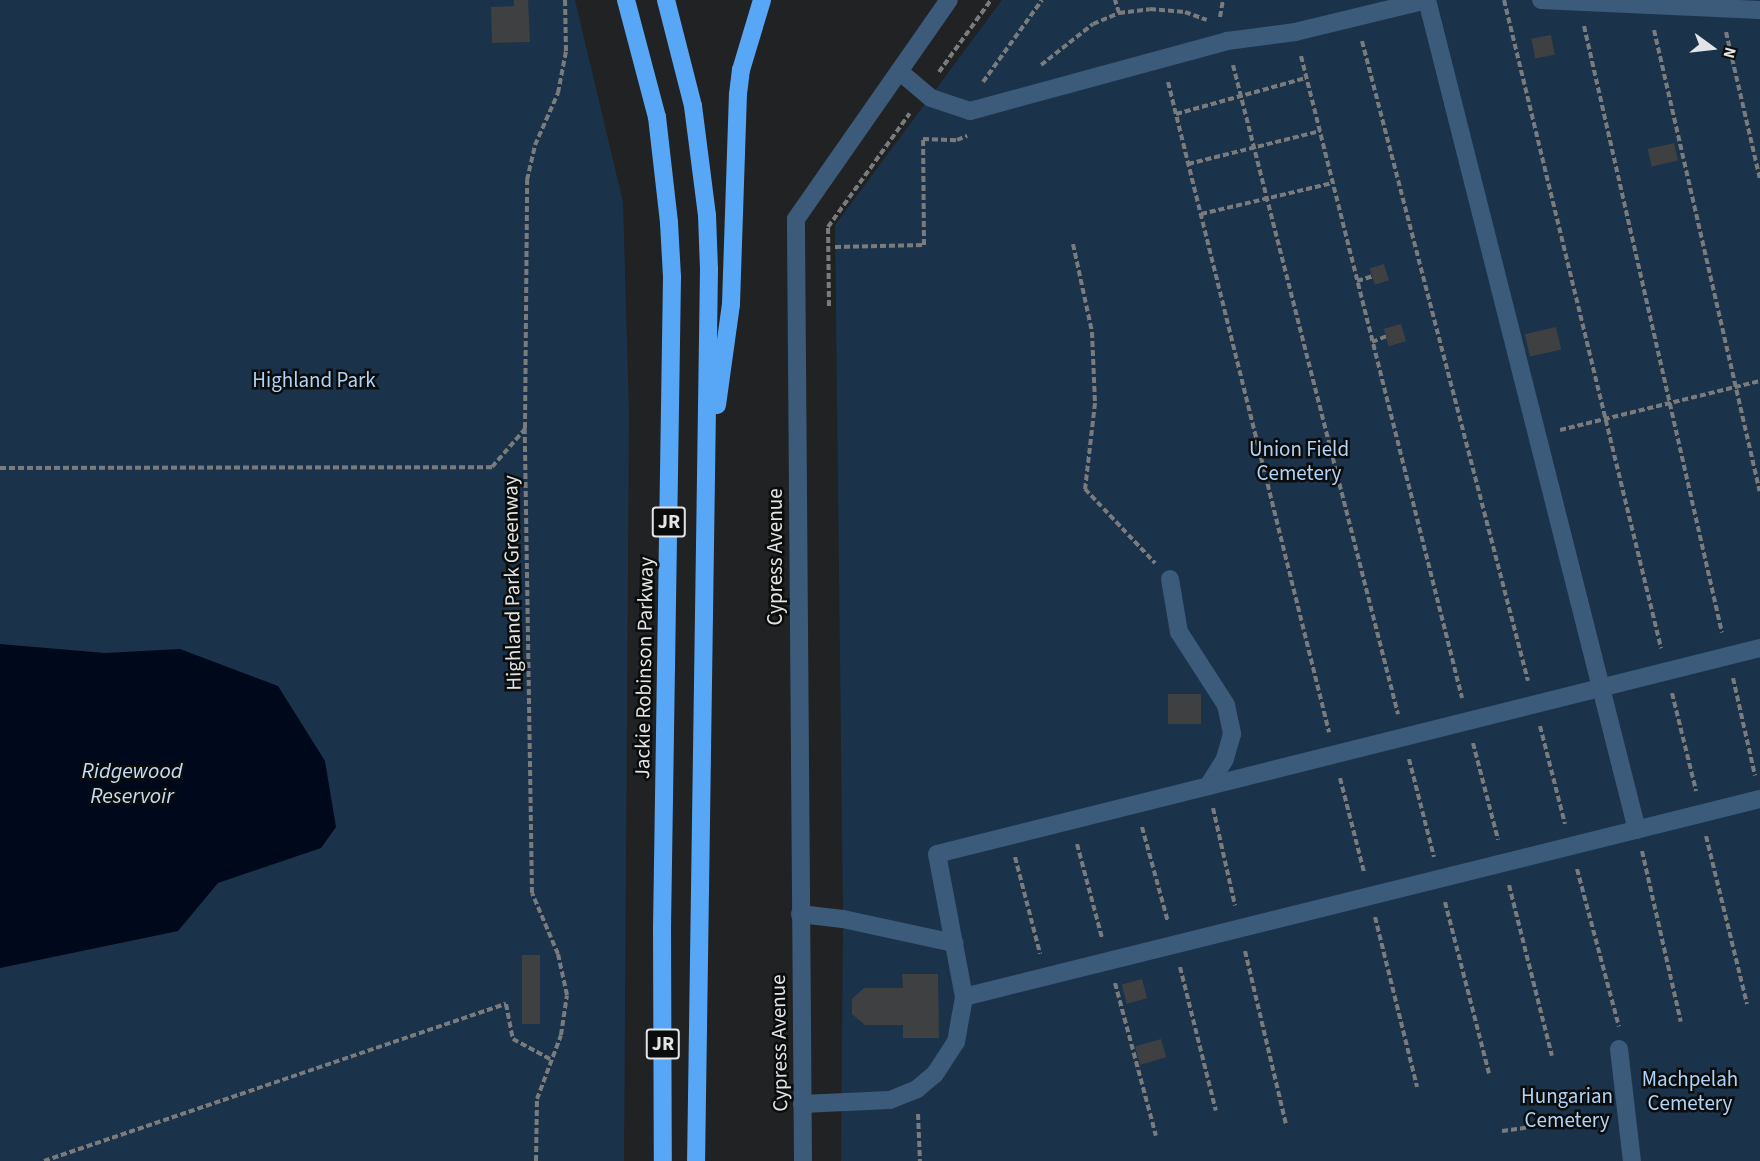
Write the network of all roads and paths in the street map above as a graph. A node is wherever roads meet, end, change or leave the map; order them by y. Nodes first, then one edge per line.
1 (565, 0) edge
2 (626, 0) edge
3 (666, 0) edge
4 (762, 0) edge
5 (949, 0) edge
6 (991, 0) edge
7 (1042, 0) edge
8 (1115, 0) edge
9 (1427, 0) edge
10 (1504, 0) edge
11 (1540, 0) edge
12 (1578, 2) junction
13 (1648, 5) junction
14 (1720, 8) junction
15 (1760, 10) edge
16 (1119, 13) junction
17 (1355, 17) junction
18 (1210, 21) dead end
19 (1295, 32) junction
20 (1227, 40) junction
21 (1162, 57) junction
22 (899, 71) junction
23 (1033, 73) dead end
24 (1306, 78) junction
25 (925, 92) junction
26 (1241, 96) junction
27 (964, 109) junction
28 (1176, 114) junction
29 (1320, 131) junction
30 (975, 133) dead end
31 (1254, 148) junction
32 (1188, 164) junction
33 (1760, 179) edge
34 (1332, 183) junction
35 (1267, 198) junction
36 (1201, 214) junction
37 (1073, 244) dead end
38 (835, 247) dead end
39 (1373, 276) dead end
40 (1357, 281) junction
41 (829, 306) dead end
42 (1387, 336) dead end
43 (1372, 342) junction
44 (1760, 381) edge
45 (1736, 387) junction
46 (1670, 403) junction
47 (1605, 419) junction
48 (525, 428) junction
49 (1537, 436) junction
50 (0, 468) edge
51 (706, 490) junction
52 (1760, 491) edge
53 (1170, 579) joint
54 (1760, 648) edge
55 (1728, 656) junction
56 (1667, 672) junction
57 (1601, 688) junction
58 (1534, 704) junction
59 (1468, 721) junction
60 (1404, 737) junction
61 (1335, 755) junction
62 (1208, 786) junction
63 (1759, 793) edge
64 (1136, 804) junction
65 (1701, 814) junction
66 (1070, 821) junction
67 (1637, 830) junction
68 (1009, 836) junction
69 (1571, 846) junction
70 (1503, 863) junction
71 (1439, 879) junction
72 (1370, 896) junction
73 (800, 914) junction
74 (1240, 928) junction
75 (954, 943) junction
76 (1174, 945) junction
77 (1109, 961) junction
78 (1046, 976) junction
79 (964, 997) junction
80 (1747, 1004) dead end
81 (1681, 1022) dead end
82 (1621, 1044) joint
83 (1552, 1056) dead end
84 (550, 1059) junction
85 (1488, 1072) dead end
86 (1417, 1087) dead end
87 (917, 1089) junction
88 (802, 1104) junction
89 (1216, 1111) dead end
90 (1609, 1116) dead end
91 (1286, 1124) dead end
92 (1502, 1131) dead end
93 (1156, 1136) dead end
94 (44, 1161) edge
95 (536, 1161) edge
96 (663, 1161) edge
97 (696, 1161) edge
98 (803, 1161) edge
99 (920, 1161) edge
100 (1632, 1161) edge

1 - 48 path, Highland Park Greenway
2 - 96 highway, Jackie Robinson Parkway / JR
3 - 51 highway, JR
4 - 51 highway
5 - 22 street, Cypress Avenue
6 - 25 path
7 - 27 path
8 - 16 path
9 - 17 street
9 - 49 street
10 - 47 path
11 - 12 street
12 - 13 street
12 - 46 path
13 - 14 street
13 - 45 path
14 - 15 street
14 - 33 path
16 - 18 path
16 - 23 path
17 - 19 street
17 - 58 path
19 - 20 street
19 - 24 path
20 - 21 street
20 - 26 path
21 - 27 street
21 - 28 path
22 - 25 street
22 - 73 street, Cypress Avenue
24 - 26 path
24 - 29 path
25 - 27 street
25 - 41 path
26 - 28 path
26 - 31 path
28 - 32 path
29 - 31 path
29 - 34 path
30 - 38 path
31 - 32 path
31 - 35 path
32 - 36 path
34 - 35 path
34 - 40 path
35 - 36 path
35 - 60 path
36 - 61 path
37 - 53 path
39 - 40 path
40 - 43 path
42 - 43 path
43 - 59 path
44 - 45 path
45 - 46 path
45 - 52 path
46 - 47 path
46 - 55 path
47 - 49 path
47 - 56 path
48 - 50 path
48 - 84 path, Highland Park Greenway
49 - 57 street
51 - 97 highway, JR
53 - 62 street
54 - 55 street
55 - 56 street
55 - 63 path
56 - 57 street
56 - 65 path
57 - 58 street
57 - 67 street
58 - 59 street
58 - 69 path
59 - 60 street
59 - 70 path
60 - 61 street
60 - 71 path
61 - 62 street
61 - 72 path
62 - 64 street
62 - 74 path
63 - 65 street
64 - 66 street
64 - 76 path
65 - 67 street
65 - 80 path
66 - 68 street
66 - 77 path
67 - 69 street
67 - 81 path
68 - 75 street
68 - 78 path
69 - 70 street
69 - 82 path
70 - 71 street
70 - 83 path
71 - 72 street
71 - 85 path
72 - 74 street
72 - 86 path
73 - 75 street
73 - 88 street, Cypress Avenue
74 - 76 street
74 - 91 path
75 - 79 street
76 - 77 street
76 - 89 path
77 - 78 street
77 - 93 path
78 - 79 street
79 - 87 street
82 - 100 street
84 - 94 path
84 - 95 path, Highland Park Greenway
87 - 88 street
87 - 99 path
88 - 98 street, Cypress Avenue
90 - 92 path

